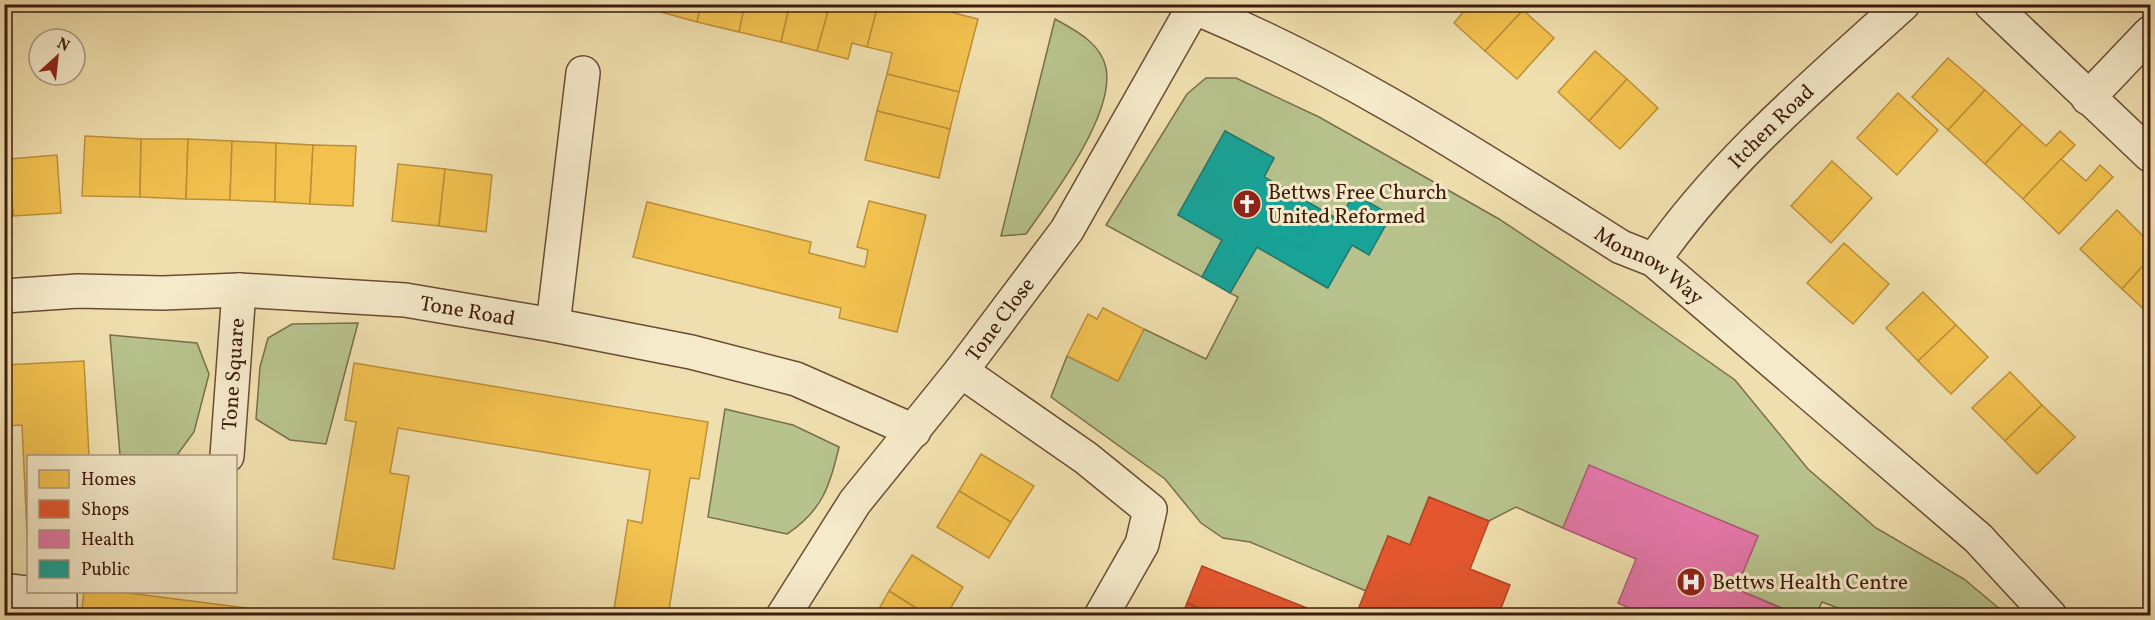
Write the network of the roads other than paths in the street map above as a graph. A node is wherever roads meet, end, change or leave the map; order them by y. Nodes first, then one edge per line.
1 (1904, 4) edge
2 (1990, 4) edge
3 (1189, 6) edge
4 (2151, 33) edge
5 (583, 73) dead end
6 (2088, 98) junction
7 (2151, 155) edge
8 (1654, 260) junction
9 (239, 290) junction
10 (4, 296) edge
11 (553, 324) junction
12 (961, 371) junction
13 (914, 431) junction
14 (227, 455) edge
15 (4, 590) edge
16 (27, 593) edge
17 (28, 593) edge
18 (60, 615) edge
19 (783, 615) edge
20 (1101, 615) edge
21 (2050, 615) edge

1 - 8 street, Itchen Road
2 - 6 street
3 - 8 street, Monnow Way
3 - 12 street, Tone Close
4 - 6 street
5 - 11 street
6 - 7 street
8 - 21 street, Monnow Way
9 - 10 street, Tone Road
9 - 11 street, Tone Road
9 - 14 street, Tone Square
11 - 13 street, Tone Road
12 - 13 street, Tone Close
12 - 20 street
13 - 19 street, Tone Close
15 - 16 street
17 - 18 street

